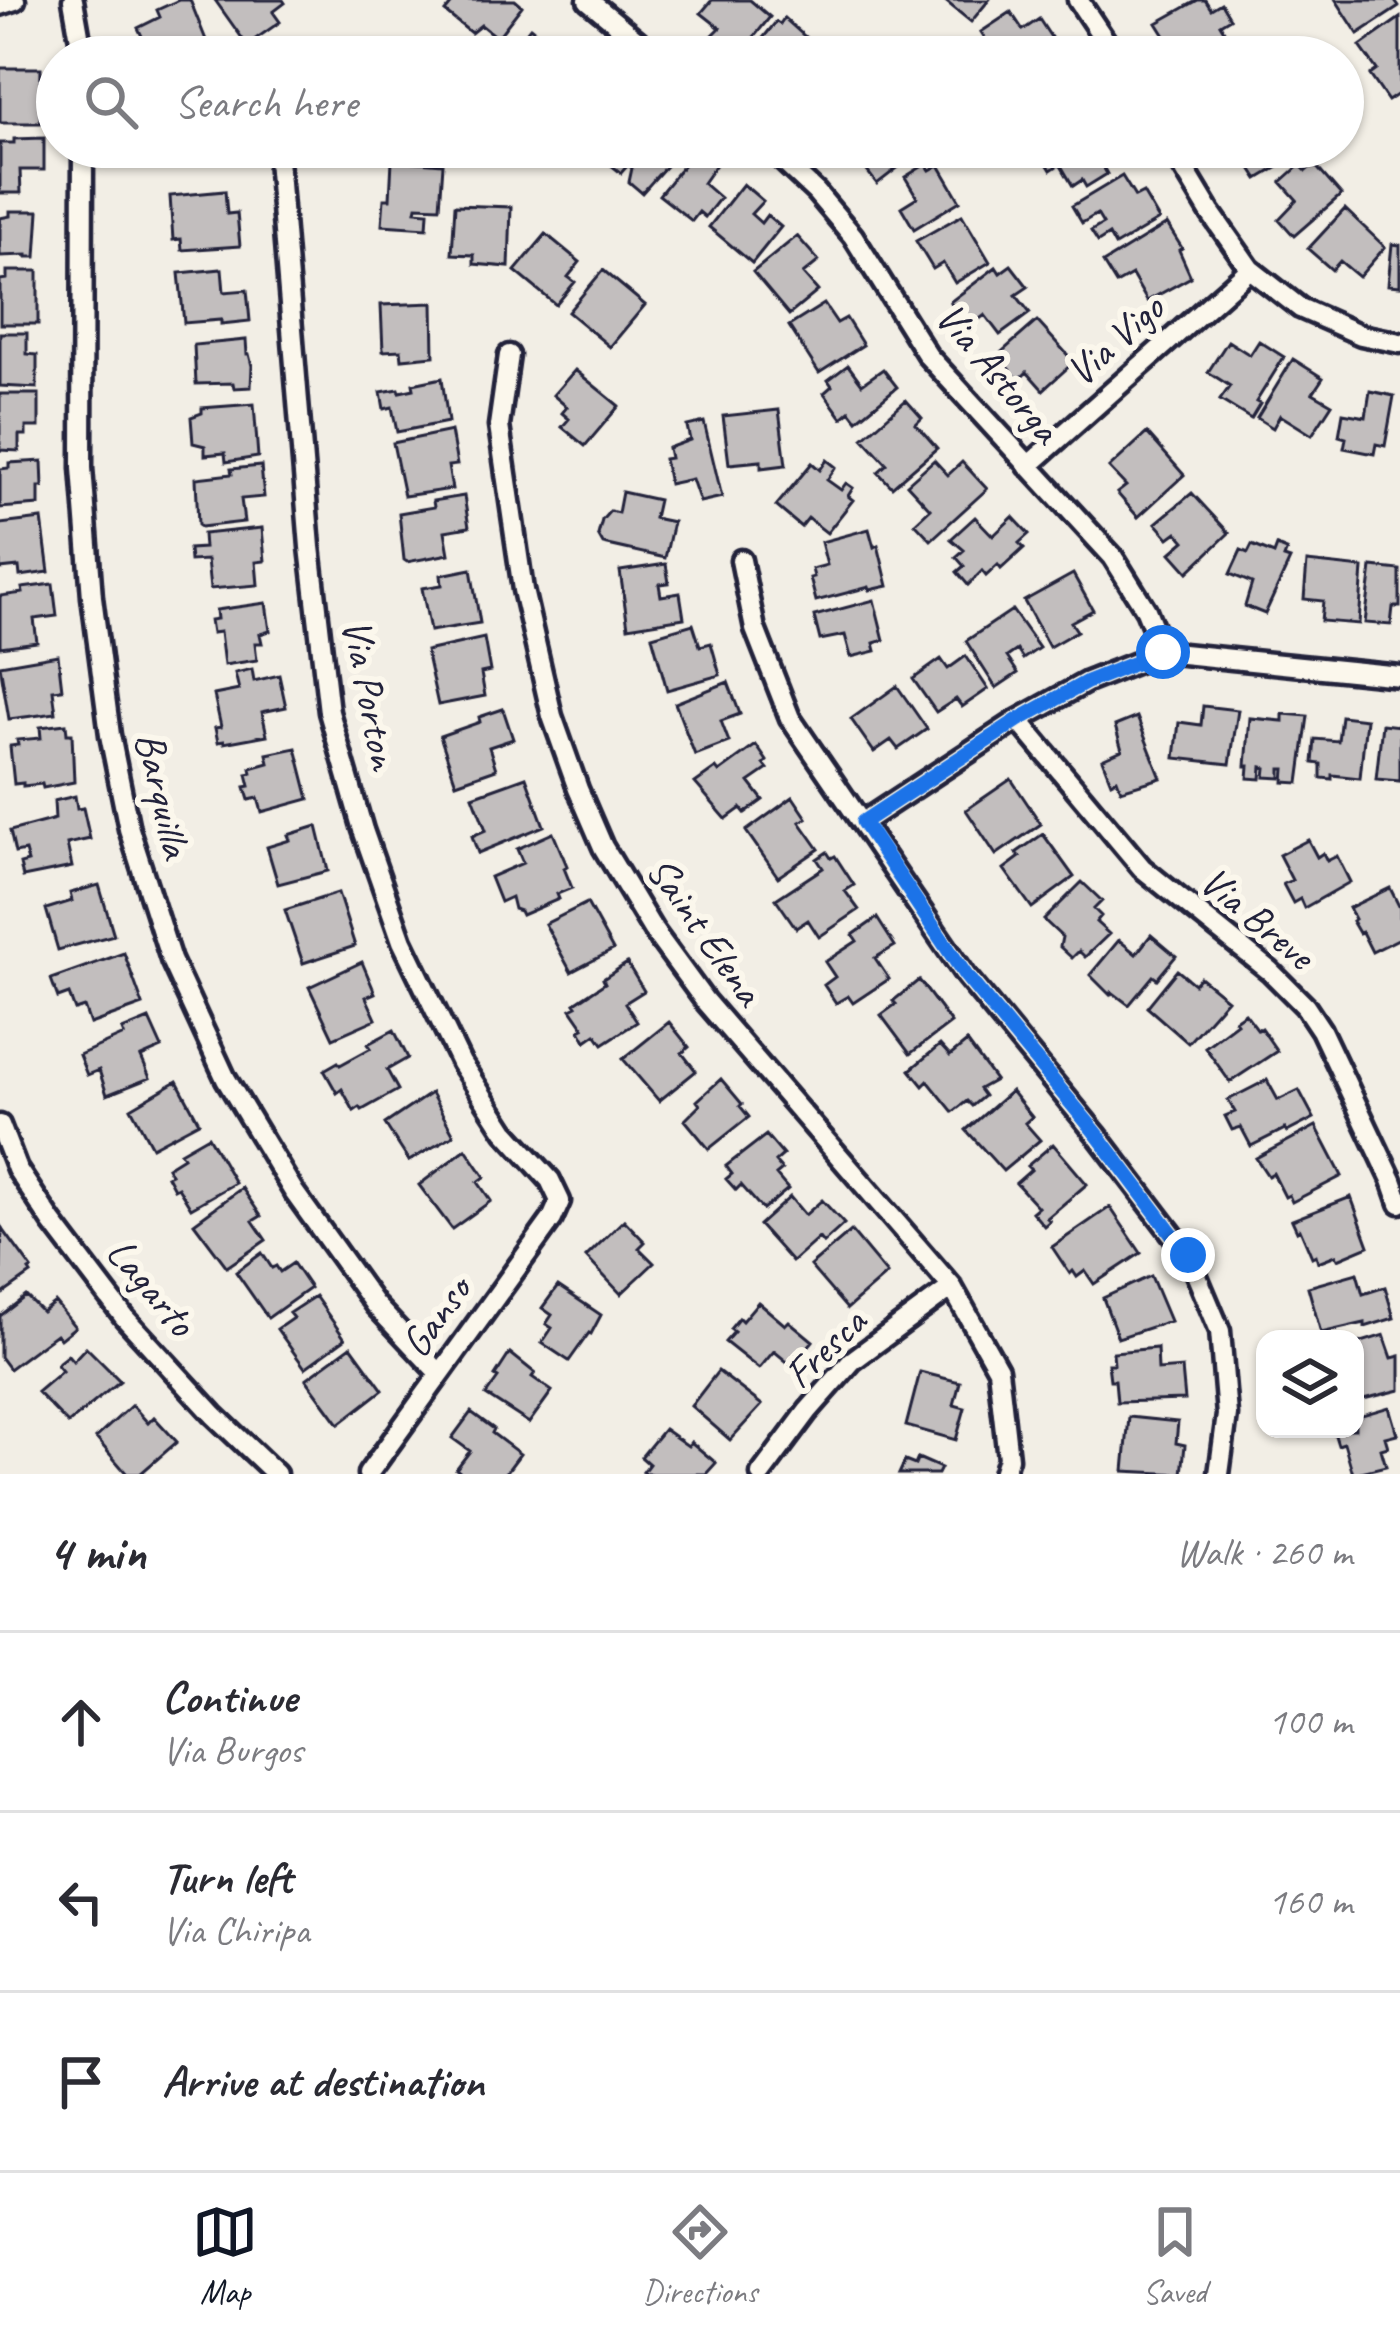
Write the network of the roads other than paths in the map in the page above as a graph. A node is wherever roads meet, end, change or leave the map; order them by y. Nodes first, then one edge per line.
1 (15, 0) edge
2 (73, 0) edge
3 (588, 0) edge
4 (1078, 0) edge
5 (0, 4) edge
6 (79, 36) edge
7 (632, 36) edge
8 (1102, 36) edge
9 (83, 168) edge
10 (279, 168) edge
11 (790, 168) edge
12 (1184, 168) edge
13 (1250, 268) junction
14 (1400, 343) edge
15 (508, 355) dead end
16 (1028, 466) junction
17 (741, 560) dead end
18 (1163, 652) junction
19 (1400, 676) edge
20 (1018, 720) junction
21 (863, 822) junction
22 (0, 1125) edge
23 (8, 1174) edge
24 (560, 1201) joint
25 (1400, 1203) edge
26 (952, 1287) junction
27 (440, 1373) junction
28 (276, 1474) edge
29 (368, 1474) edge
30 (760, 1474) edge
31 (1004, 1474) edge
32 (1219, 1474) edge

1 - 5 street
2 - 6 street
3 - 7 street
4 - 8 street
9 - 27 street, Barquilla
10 - 24 street, Via Porton
11 - 16 street, Via Astorga
12 - 13 street
13 - 14 street
13 - 16 street, Via Vigo
15 - 26 street, Saint Elena
16 - 18 street, Via Astorga
17 - 21 street
18 - 19 street
18 - 20 street
20 - 21 street
20 - 25 street, Via Breve
21 - 32 street
22 - 23 street, Lagarto
23 - 28 street, Lagarto
24 - 27 street, Ganso
26 - 30 street, Fresca
26 - 31 street, Saint Elena
27 - 29 street, Ganso

